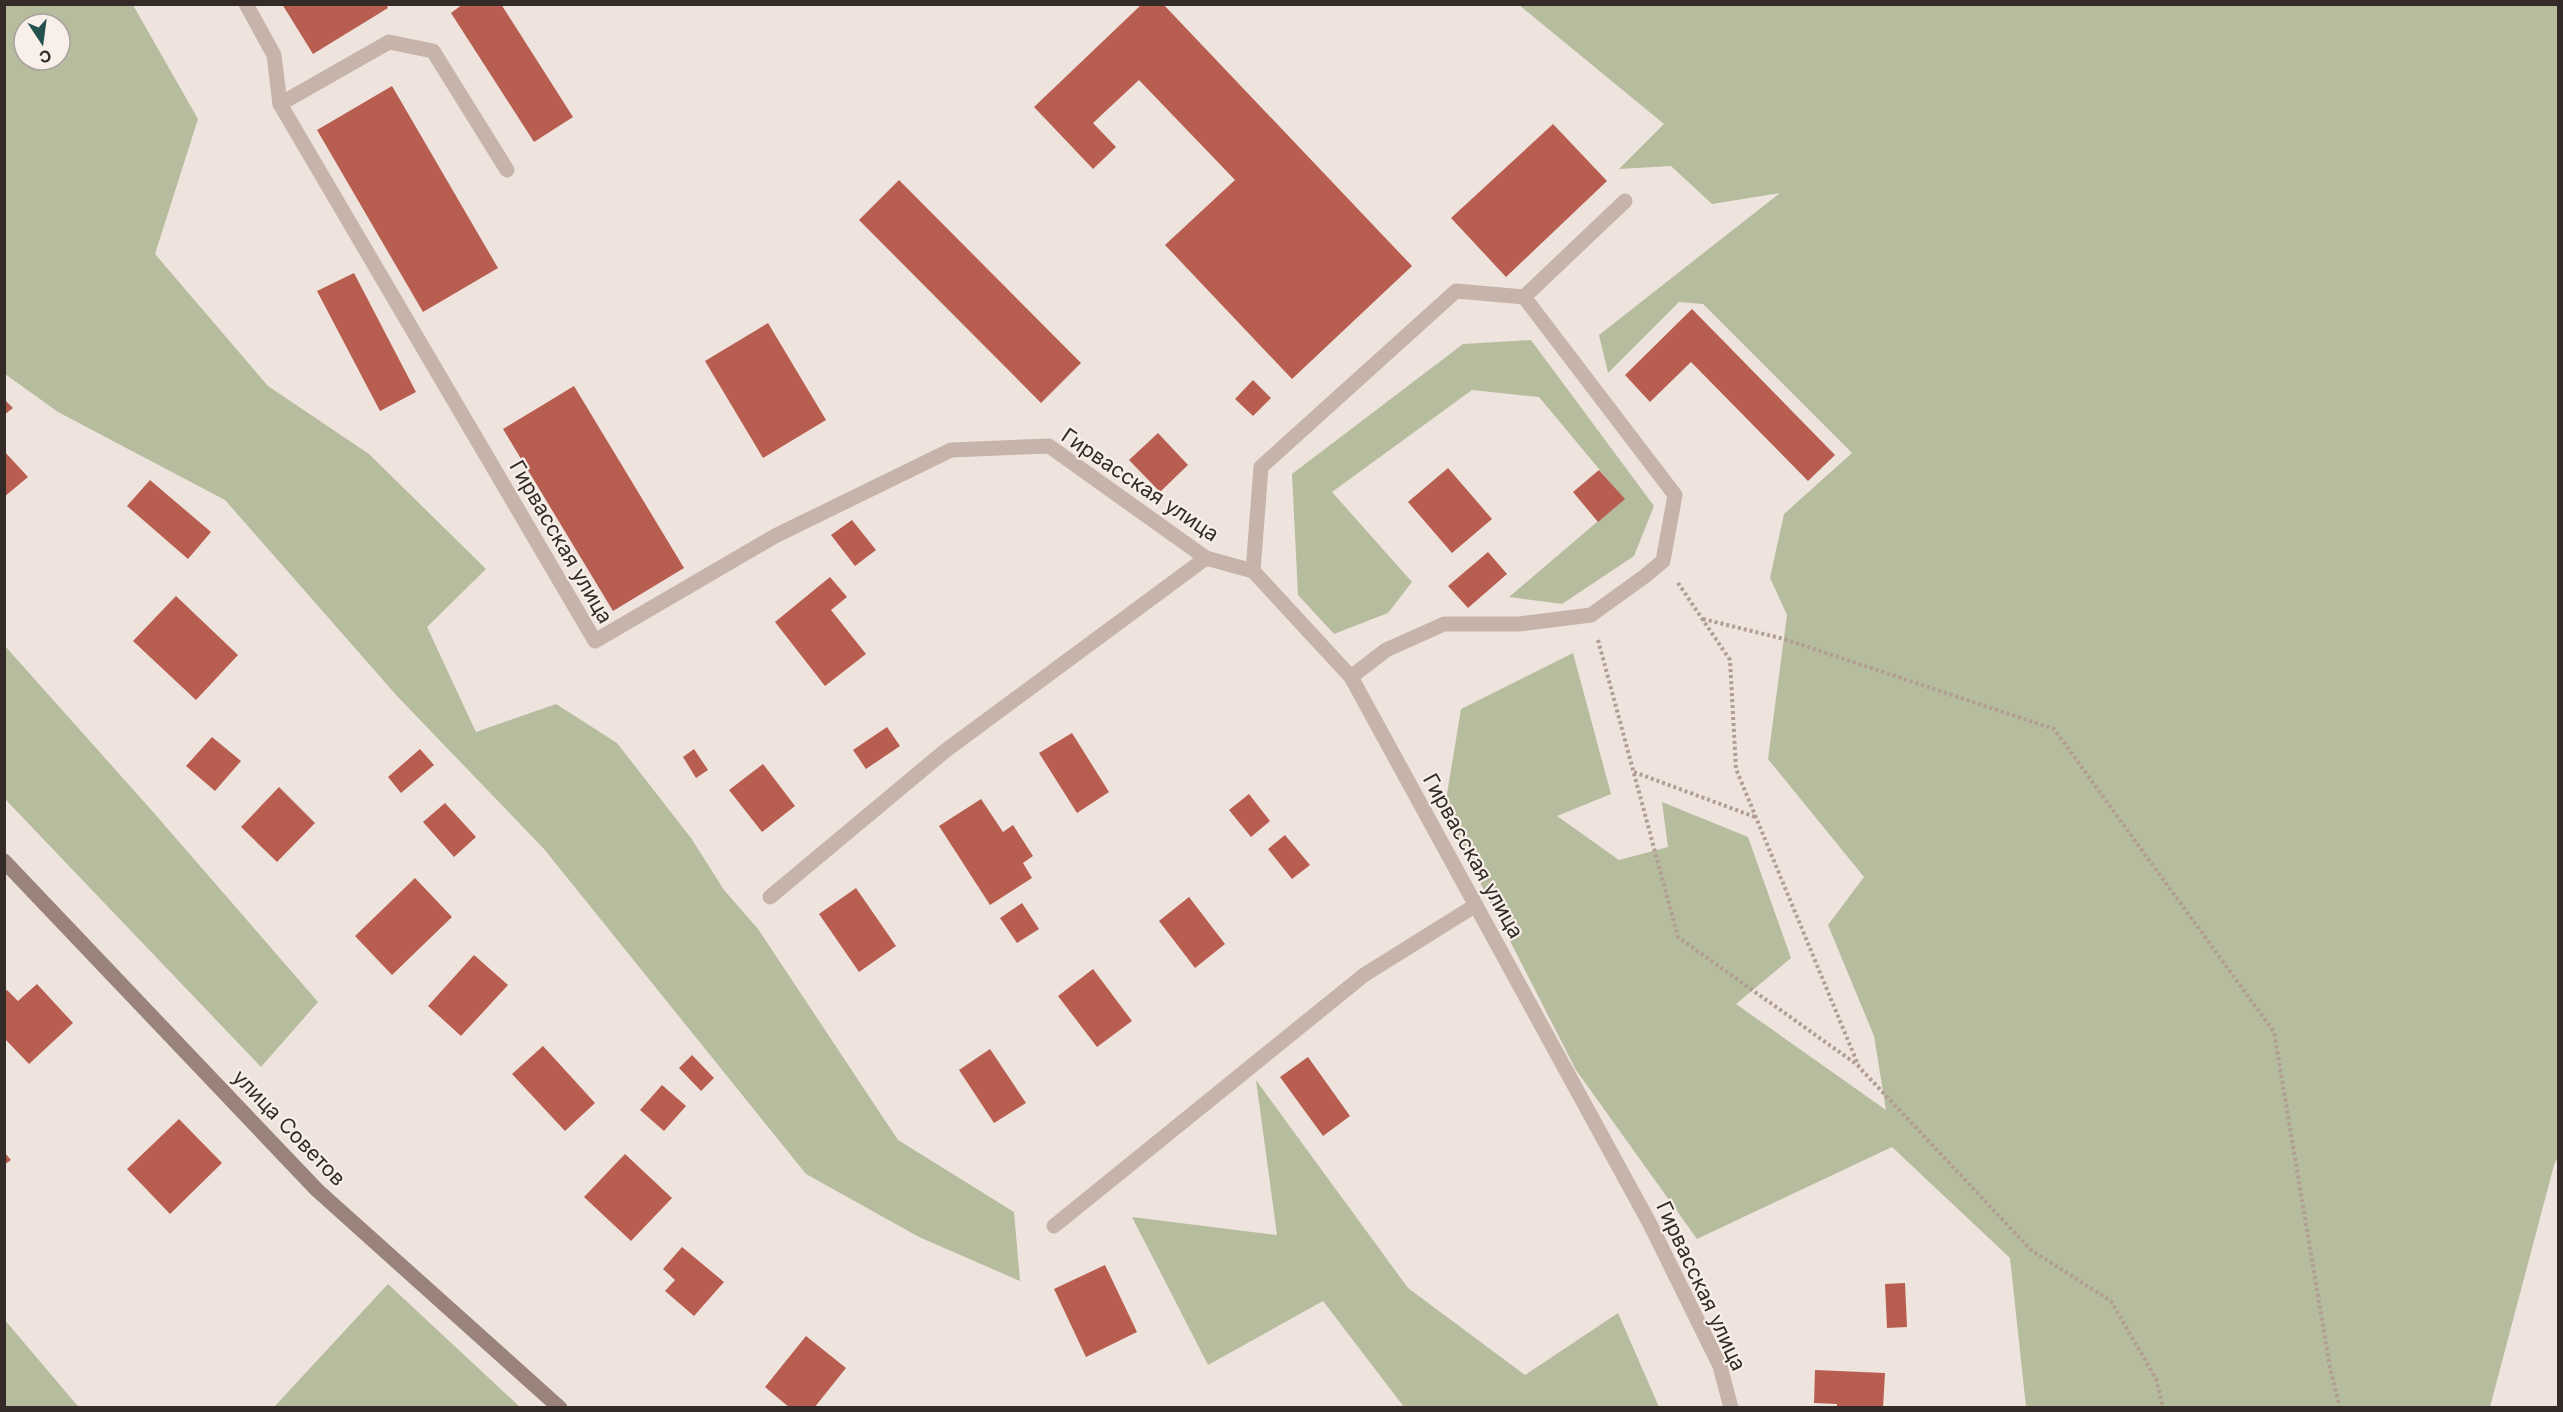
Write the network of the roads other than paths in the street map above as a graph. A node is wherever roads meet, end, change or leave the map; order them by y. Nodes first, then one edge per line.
1 (246, 4) edge
2 (280, 104) junction
3 (507, 170) dead end
4 (1625, 201) dead end
5 (1524, 297) junction
6 (1206, 558) junction
7 (1253, 571) junction
8 (1351, 677) junction
9 (4, 861) edge
10 (770, 897) dead end
11 (1476, 905) junction
12 (1054, 1226) dead end
13 (560, 1407) edge
14 (1731, 1407) edge

1 - 2 street, Гирвасская улица
2 - 3 street
2 - 6 street, Гирвасская улица
4 - 5 street
5 - 7 street
5 - 8 street
6 - 7 street, Гирвасская улица
6 - 10 street
7 - 8 street, Гирвасская улица
8 - 11 street, Гирвасская улица
9 - 13 main road, улица Советов
11 - 12 street
11 - 14 street, Гирвасская улица

